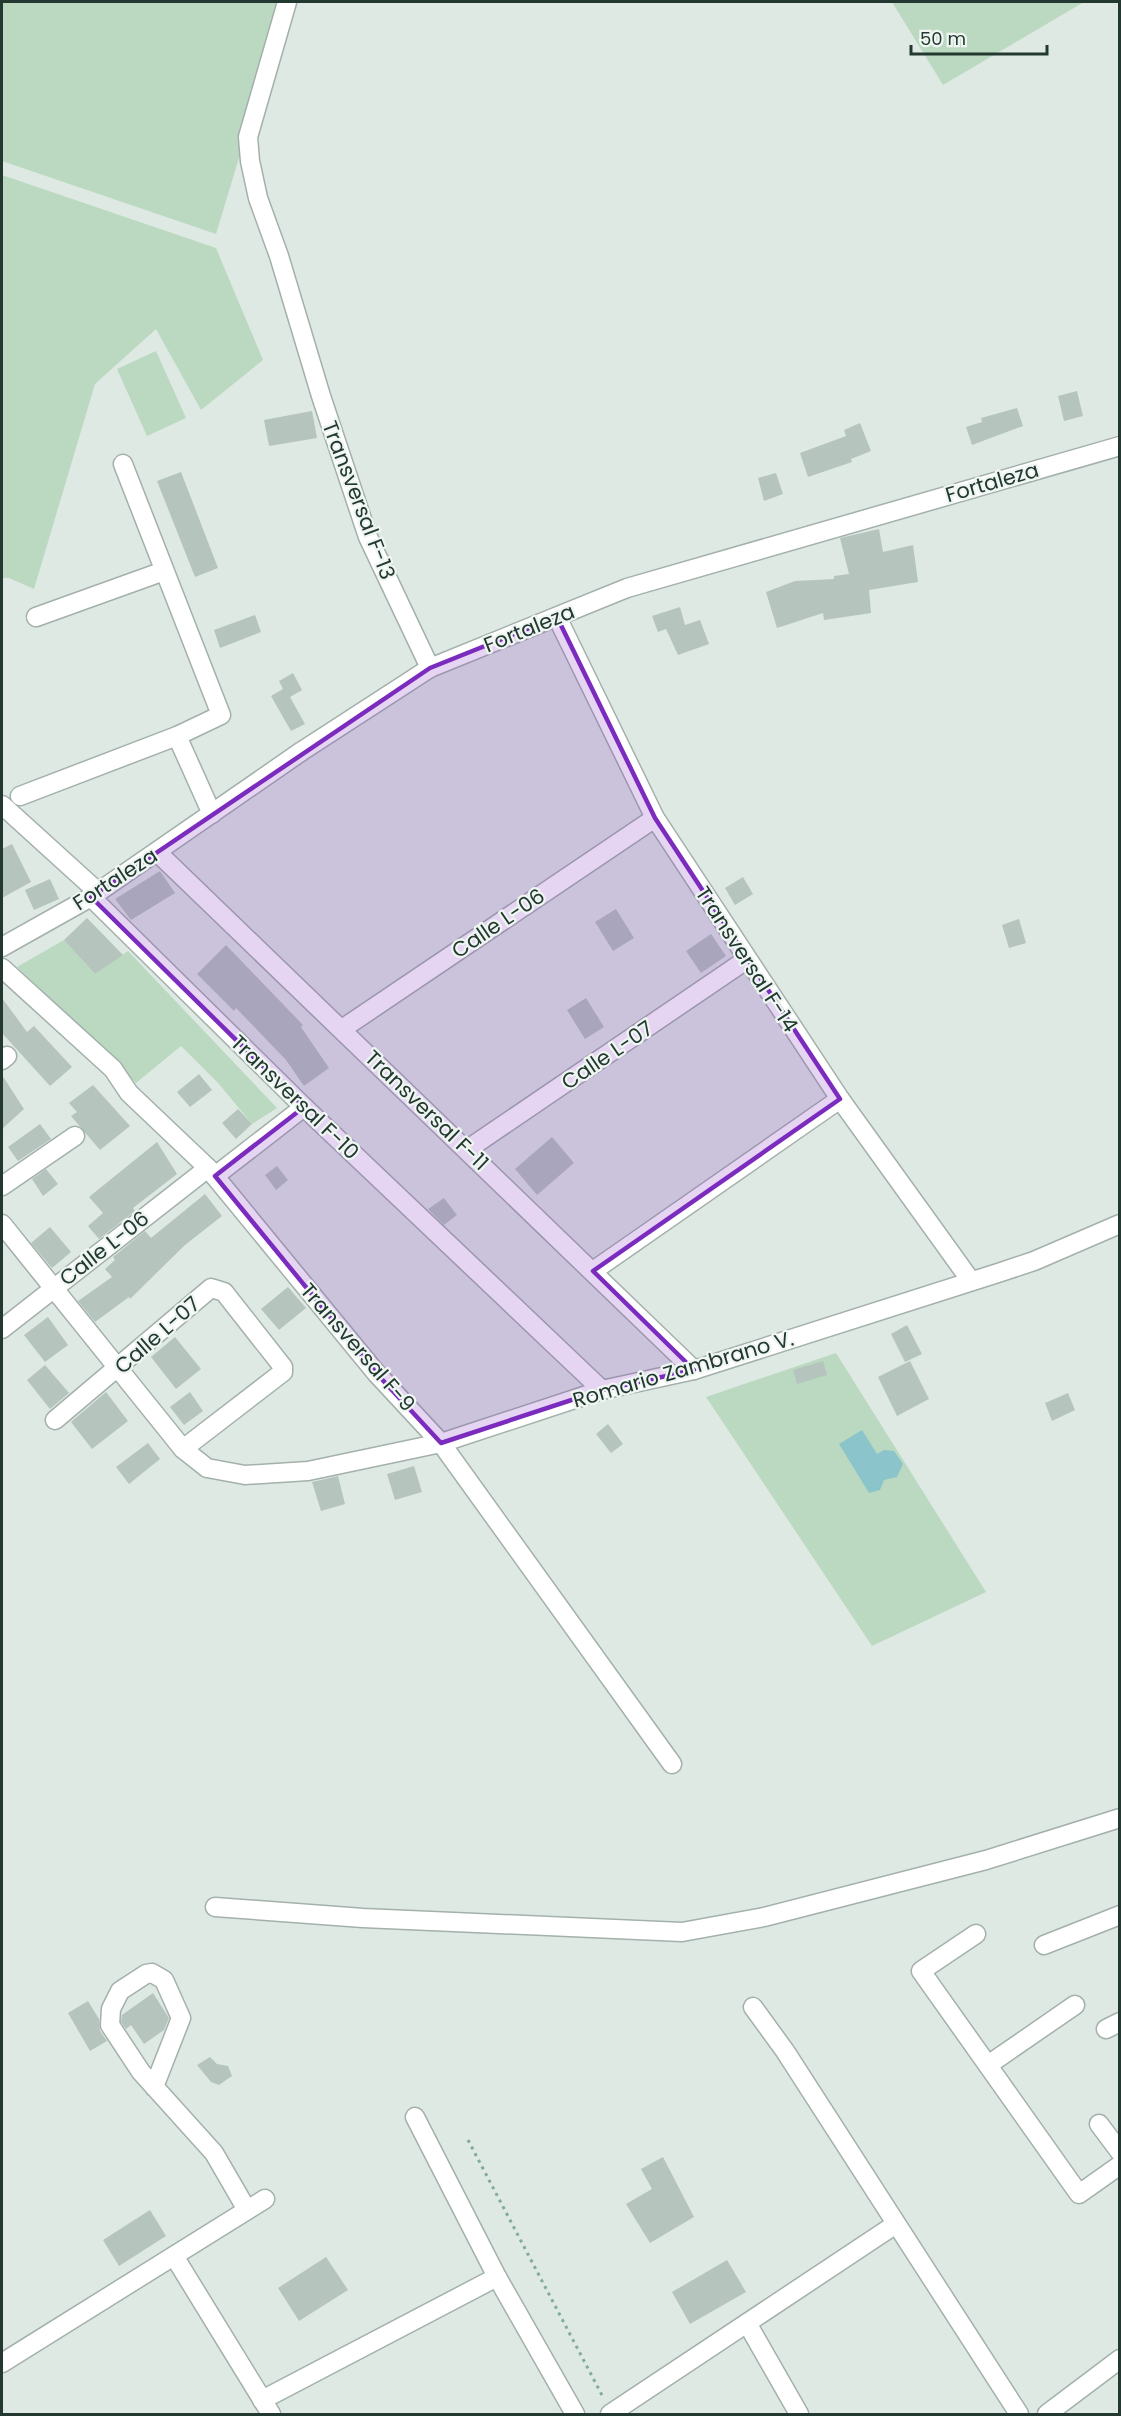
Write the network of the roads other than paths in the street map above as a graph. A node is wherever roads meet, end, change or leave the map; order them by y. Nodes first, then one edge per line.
1 (287, 2) edge
2 (1119, 446) edge
3 (123, 464) dead end
4 (164, 570) junction
5 (36, 617) dead end
6 (556, 617) junction
7 (430, 668) junction
8 (177, 736) junction
9 (20, 796) dead end
10 (2, 805) edge
11 (212, 814) junction
12 (655, 818) junction
13 (157, 852) junction
14 (95, 895) junction
15 (2, 947) edge
16 (746, 960) junction
17 (2, 968) edge
18 (342, 1029) junction
19 (840, 1099) junction
20 (304, 1107) junction
21 (75, 1136) dead end
22 (468, 1149) junction
23 (212, 1172) junction
24 (2, 1186) edge
25 (2, 1224) edge
26 (1119, 1224) edge
27 (593, 1271) junction
28 (971, 1281) junction
29 (52, 1288) junction
30 (2, 1329) edge
31 (117, 1370) junction
32 (694, 1370) junction
33 (602, 1390) junction
34 (55, 1420) dead end
35 (441, 1443) junction
36 (183, 1449) junction
37 (672, 1764) dead end
38 (1119, 1818) edge
39 (215, 1907) dead end
40 (1119, 1915) edge
41 (976, 1934) dead end
42 (1044, 1945) dead end
43 (1075, 2005) dead end
44 (753, 2007) dead end
45 (988, 2065) junction
46 (154, 2086) junction
47 (416, 2117) dead end
48 (1099, 2124) dead end
49 (1119, 2152) edge
50 (1119, 2165) edge
51 (265, 2199) dead end
52 (247, 2210) junction
53 (896, 2224) junction
54 (174, 2256) junction
55 (497, 2277) junction
56 (747, 2323) junction
57 (1119, 2359) edge
58 (2, 2363) edge
59 (267, 2408) edge
60 (612, 2414) edge
61 (575, 2415) edge
62 (799, 2415) edge
63 (1019, 2415) edge
64 (1047, 2415) edge

1 - 7 street, Transversal F-13
2 - 6 street, Fortaleza
3 - 4 street
4 - 5 street
4 - 8 street
6 - 7 street, Fortaleza
6 - 12 street, Transversal F-14
7 - 11 street, Fortaleza
8 - 9 street
8 - 11 street
10 - 14 street, Transversal F-10
11 - 13 street, Fortaleza
12 - 16 street, Transversal F-14
12 - 18 street, Calle L-06
13 - 14 street, Fortaleza
13 - 18 street, Transversal F-11
14 - 15 street, Fortaleza
14 - 20 street, Transversal F-10
16 - 19 street, Transversal F-14
16 - 22 street, Calle L-07
17 - 23 street, Transversal F-9
18 - 22 street, Transversal F-11
19 - 27 street
19 - 28 street, Transversal F-14
20 - 23 street, Calle L-06
20 - 33 street, Transversal F-10
21 - 24 street
22 - 27 street, Transversal F-11
23 - 29 street, Calle L-06
23 - 35 street, Transversal F-9
25 - 29 street, Romario Zambrano V.
26 - 28 street, Romario Zambrano V.
27 - 32 street, Transversal F-11
28 - 32 street, Romario Zambrano V.
29 - 30 street, Calle L-06
29 - 31 street, Romario Zambrano V.
31 - 34 street, Calle L-07
31 - 36 street, Romario Zambrano V.
31 - 36 street, Calle L-07
32 - 33 street, Romario Zambrano V.
33 - 35 street, Romario Zambrano V.
35 - 36 street, Romario Zambrano V.
35 - 37 street, Transversal F-9
38 - 39 street
40 - 42 street
41 - 45 street
43 - 45 street
44 - 53 street
45 - 50 street
46 - 46 street
46 - 52 street
47 - 55 street
48 - 49 street
51 - 52 street
52 - 54 street
53 - 56 street
53 - 63 street
54 - 58 street
54 - 59 street
55 - 59 street
55 - 61 street
56 - 60 street
56 - 62 street
57 - 64 street

